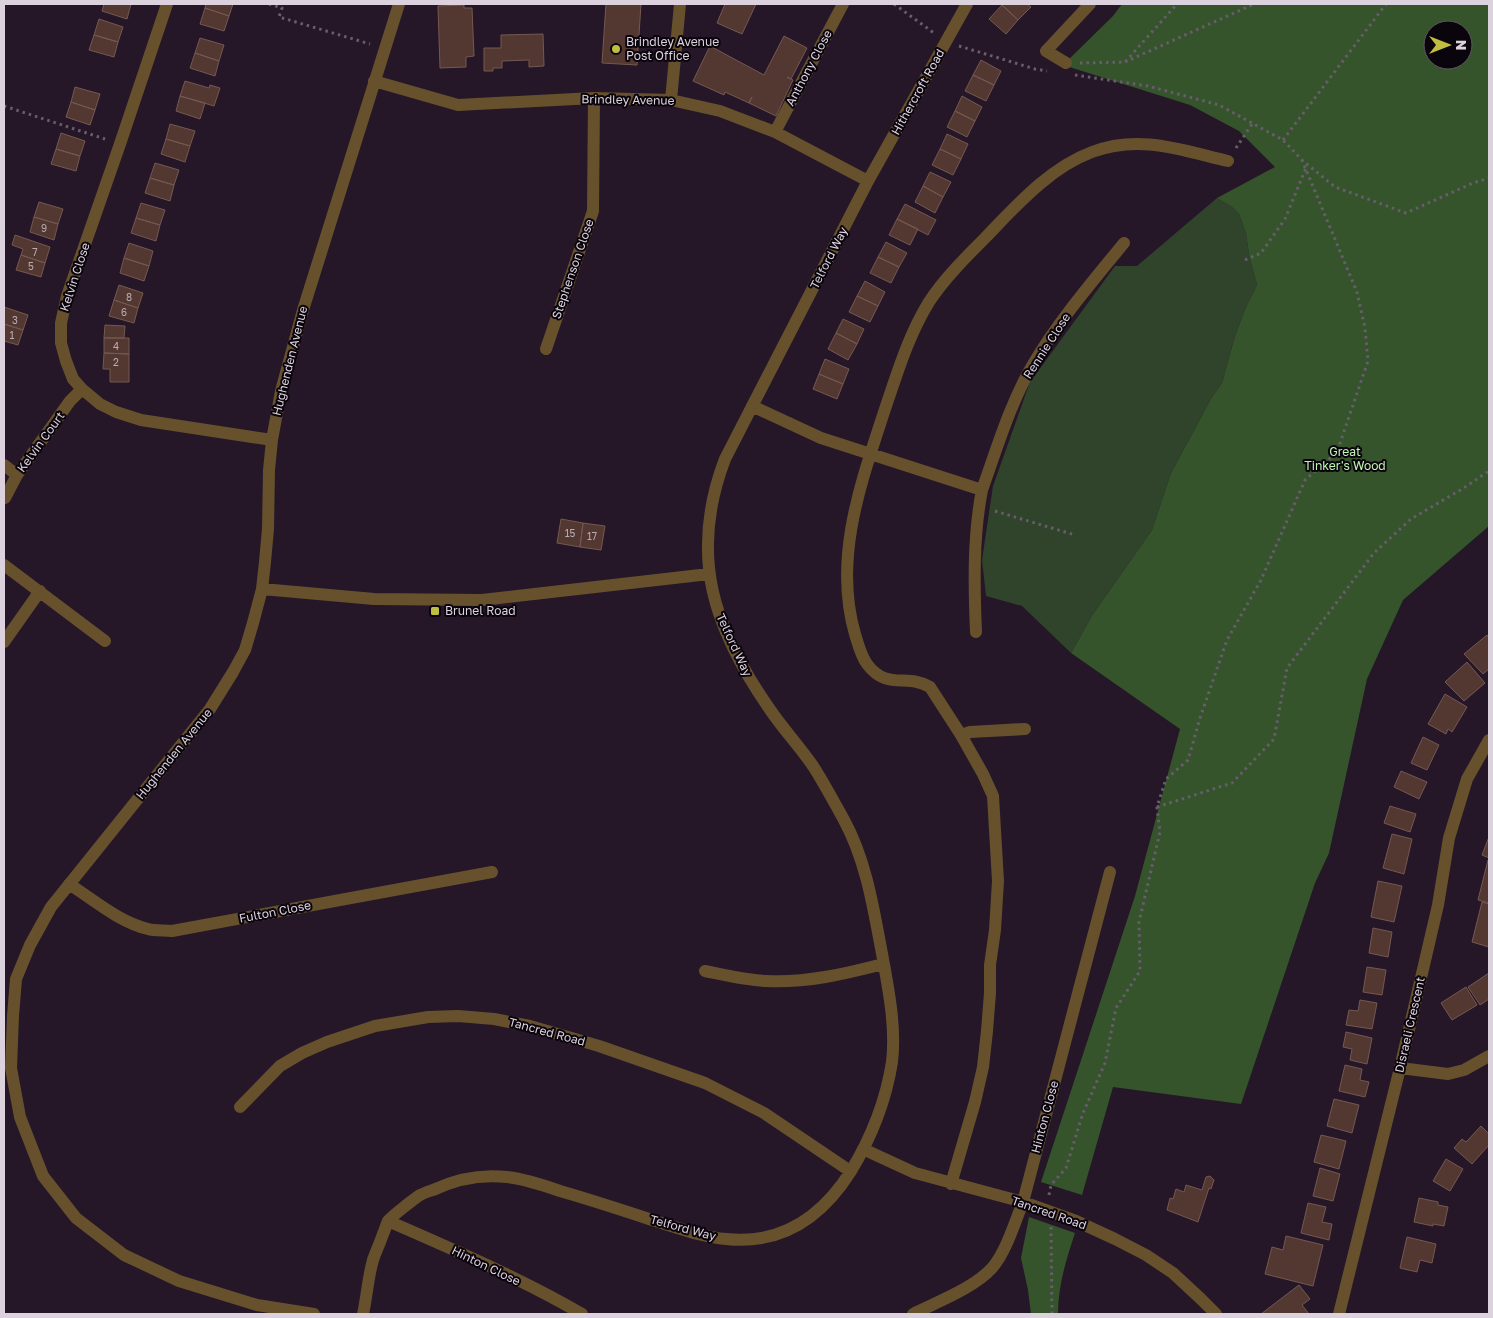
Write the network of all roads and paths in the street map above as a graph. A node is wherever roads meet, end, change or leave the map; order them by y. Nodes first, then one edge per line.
1 (167, 4) edge
2 (269, 4) edge
3 (399, 4) edge
4 (680, 4) edge
5 (842, 4) edge
6 (894, 4) edge
7 (967, 4) edge
8 (1090, 4) edge
9 (1177, 4) edge
10 (1254, 4) edge
11 (1386, 4) edge
12 (946, 42) junction
13 (385, 48) junction
14 (1125, 62) junction
15 (1070, 69) junction
16 (1054, 72) dead end
17 (374, 81) junction
18 (594, 98) junction
19 (671, 100) junction
20 (4, 106) edge
21 (1252, 124) junction
22 (775, 132) junction
23 (102, 138) dead end
24 (1283, 140) junction
25 (1302, 160) junction
26 (1228, 161) joint
27 (1306, 168) junction
28 (1489, 178) edge
29 (868, 181) junction
30 (1124, 243) dead end
31 (1245, 260) dead end
32 (546, 349) dead end
33 (82, 390) junction
34 (752, 406) junction
35 (272, 440) junction
36 (870, 454) junction
37 (4, 466) edge
38 (1489, 471) edge
39 (17, 475) junction
40 (982, 490) junction
41 (5, 498) edge
42 (979, 506) junction
43 (1075, 535) dead end
44 (4, 565) edge
45 (710, 574) junction
46 (262, 589) junction
47 (40, 591) junction
48 (976, 632) dead end
49 (4, 642) edge
50 (105, 642) dead end
51 (1025, 729) dead end
52 (961, 735) junction
53 (1489, 740) edge
54 (1157, 807) junction
55 (492, 872) dead end
56 (1110, 872) dead end
57 (69, 884) junction
58 (884, 964) junction
59 (705, 971) dead end
60 (9, 1015) edge
61 (1489, 1056) edge
62 (1400, 1068) junction
63 (240, 1108) dead end
64 (863, 1149) junction
65 (850, 1171) junction
66 (951, 1184) junction
67 (1023, 1202) junction
68 (1045, 1210) junction
69 (388, 1221) junction
70 (1050, 1237) dead end
71 (314, 1314) edge
72 (363, 1314) edge
73 (582, 1314) edge
74 (913, 1314) edge
75 (1052, 1314) edge
76 (1216, 1314) edge
77 (1339, 1314) edge

1 - 33 street, Kelvin Close
2 - 13 path
3 - 13 street, Hughenden Avenue
4 - 19 street
5 - 22 street, Anthony Close
6 - 12 path
7 - 12 street, Hithercroft Road
8 - 15 street
9 - 14 path
10 - 14 path
11 - 24 path
12 - 16 path
12 - 29 street, Hithercroft Road
13 - 17 street, Hughenden Avenue
14 - 15 path
15 - 21 path
17 - 18 street, Brindley Avenue
17 - 35 street, Hughenden Avenue
18 - 19 street, Brindley Avenue
18 - 32 street, Stephenson Close
19 - 22 street, Brindley Avenue
20 - 23 path
21 - 24 path
21 - 26 path
22 - 29 street, Brindley Avenue
24 - 25 path
25 - 27 path
25 - 28 path
26 - 36 street
27 - 31 path
27 - 54 path
29 - 34 street, Telford Way
30 - 40 street, Rennie Close
33 - 35 street, Kelvin Close
33 - 39 street, Kelvin Court
34 - 36 street
34 - 45 street, Telford Way
35 - 46 street, Hughenden Avenue
36 - 40 street
36 - 52 street
37 - 39 street
38 - 54 path
39 - 41 street, Kelvin Court
40 - 42 street, Rennie Close
42 - 43 path
42 - 48 street, Rennie Close
44 - 47 street
45 - 46 street
45 - 58 street, Telford Way
46 - 57 street, Hughenden Avenue
47 - 49 street
47 - 50 street
51 - 52 street
52 - 66 street
53 - 62 street, Disraeli Crescent
54 - 68 path
55 - 57 street, Fulton Close
56 - 67 street, Hinton Close
57 - 60 street, Hughenden Avenue
58 - 59 street
58 - 64 street, Telford Way
60 - 71 street, Hughenden Avenue
61 - 62 street
62 - 77 street, Disraeli Crescent
63 - 65 street, Tancred Road
64 - 65 street, Telford Way
64 - 66 street, Tancred Road
65 - 69 street, Telford Way
66 - 67 street, Tancred Road
67 - 68 street, Tancred Road
67 - 74 street, Hinton Close
68 - 76 street, Tancred Road
69 - 72 street
69 - 73 street, Hinton Close
70 - 75 path

